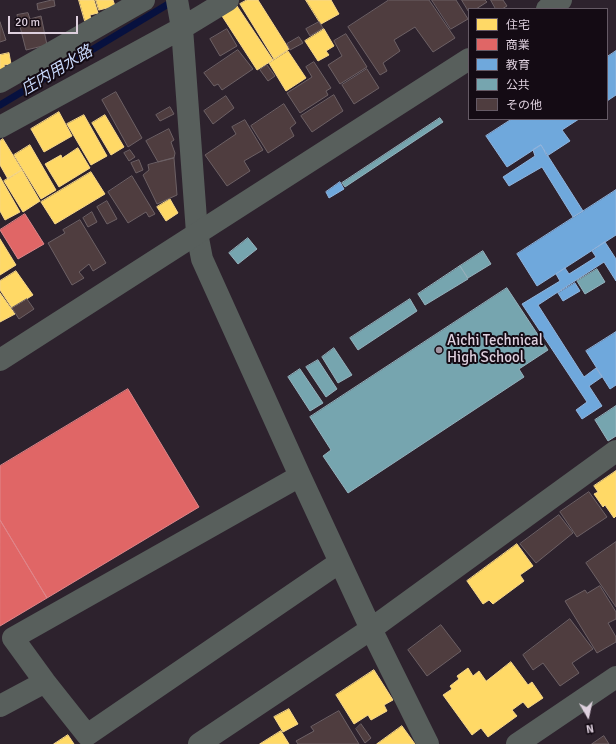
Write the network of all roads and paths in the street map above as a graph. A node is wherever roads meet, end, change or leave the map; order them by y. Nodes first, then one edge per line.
1 (144, 0) edge
2 (228, 0) edge
3 (561, 0) edge
4 (549, 8) edge
5 (180, 16) edge
6 (468, 60) edge
7 (0, 82) edge
8 (0, 127) edge
9 (197, 233) junction
10 (0, 360) edge
11 (616, 452) edge
12 (300, 476) junction
13 (340, 562) junction
14 (371, 628) junction
15 (616, 677) edge
16 (45, 682) junction
17 (0, 706) edge
18 (199, 744) edge
19 (428, 744) edge
20 (517, 744) edge

1 - 7 street
2 - 5 street
3 - 4 street
5 - 8 street
5 - 9 street
6 - 9 street
9 - 10 street
9 - 12 street
11 - 14 street
12 - 13 street
12 - 16 street
13 - 14 street
13 - 16 street
14 - 18 street
14 - 19 street
15 - 20 street
16 - 17 street

